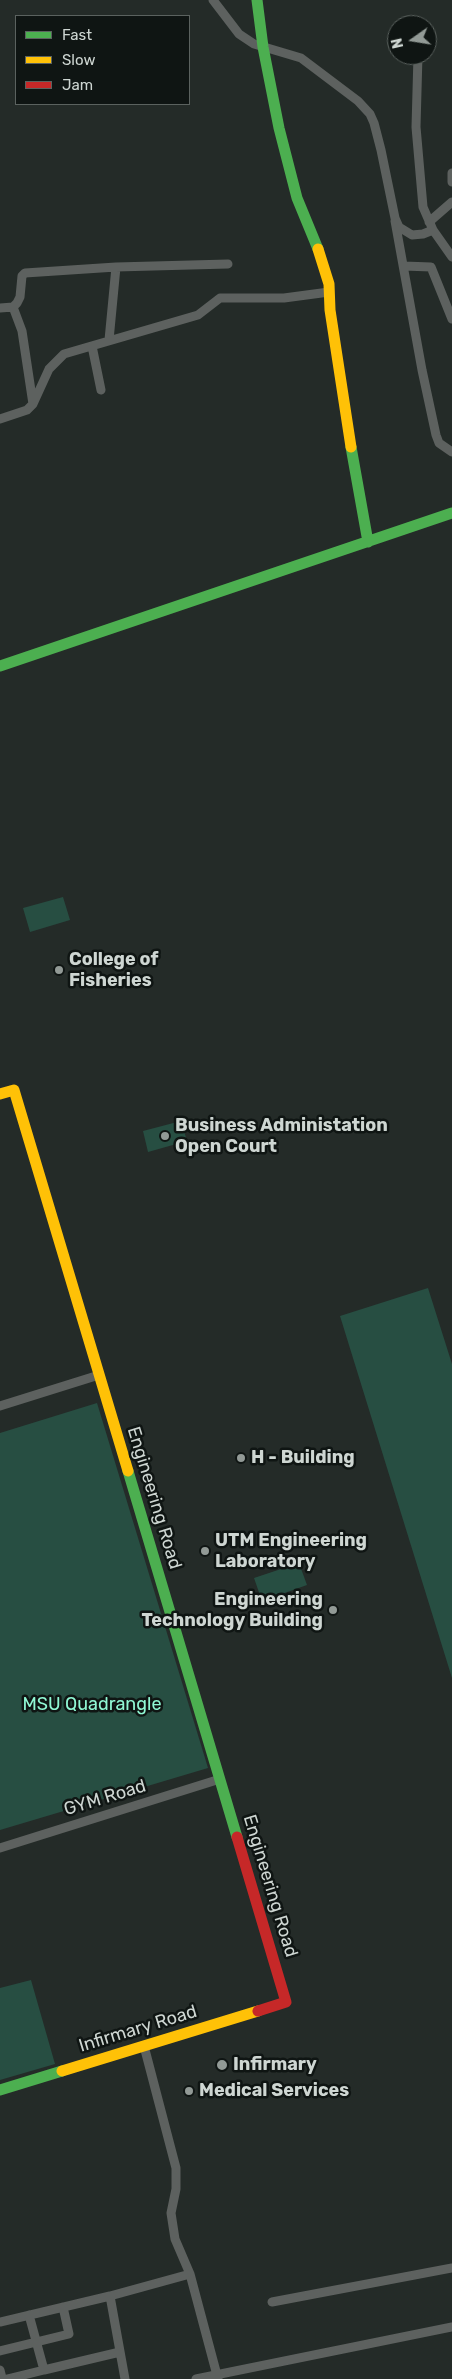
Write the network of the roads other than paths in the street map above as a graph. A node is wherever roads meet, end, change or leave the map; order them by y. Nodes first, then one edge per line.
1 (213, 0) edge
2 (257, 0) edge
3 (263, 47) junction
4 (418, 65) edge
5 (452, 173) edge
6 (452, 182) edge
7 (452, 202) edge
8 (395, 218) junction
9 (431, 226) junction
10 (452, 257) edge
11 (228, 264) dead end
12 (404, 266) junction
13 (116, 267) junction
14 (329, 292) junction
15 (13, 307) junction
16 (0, 308) edge
17 (452, 318) edge
18 (110, 340) junction
19 (92, 346) junction
20 (101, 390) dead end
21 (33, 404) junction
22 (0, 419) edge
23 (452, 452) edge
24 (452, 513) edge
25 (368, 542) junction
26 (0, 666) edge
27 (0, 1094) edge
28 (99, 1374) junction
29 (0, 1406) edge
30 (220, 1779) junction
31 (0, 1848) edge
32 (286, 2002) joint
33 (144, 2046) junction
34 (0, 2090) edge
35 (452, 2268) edge
36 (190, 2274) junction
37 (110, 2296) junction
38 (272, 2302) dead end
39 (63, 2307) junction
40 (29, 2315) junction
41 (0, 2322) edge
42 (452, 2328) edge
43 (36, 2342) junction
44 (0, 2351) edge
45 (120, 2352) junction
46 (44, 2370) junction
47 (3, 2376) edge
48 (218, 2377) edge
49 (125, 2379) edge
50 (196, 2379) edge

1 - 3 street
2 - 3 street
3 - 8 street
3 - 14 street
4 - 9 street
5 - 6 street
7 - 9 street
8 - 9 street
8 - 12 street
9 - 10 street
11 - 13 street
12 - 17 street
12 - 23 street
13 - 15 street
13 - 18 street
14 - 18 street
14 - 25 street
15 - 16 street
15 - 21 street
18 - 19 street
19 - 20 street
19 - 21 street
21 - 22 street
24 - 25 street
25 - 26 street
27 - 28 street, Engineering Road
28 - 29 street
28 - 30 street, Engineering Road
30 - 31 street, GYM Road
30 - 32 street, Engineering Road
32 - 33 street, Infirmary Road
33 - 34 street, Infirmary Road
33 - 36 street
35 - 38 street
36 - 37 street
36 - 48 street
37 - 39 street
37 - 45 street
39 - 40 street
39 - 43 street
40 - 41 street
40 - 43 street
42 - 48 street
43 - 44 street
43 - 46 street
45 - 46 street
45 - 49 street
46 - 47 street
48 - 50 street

